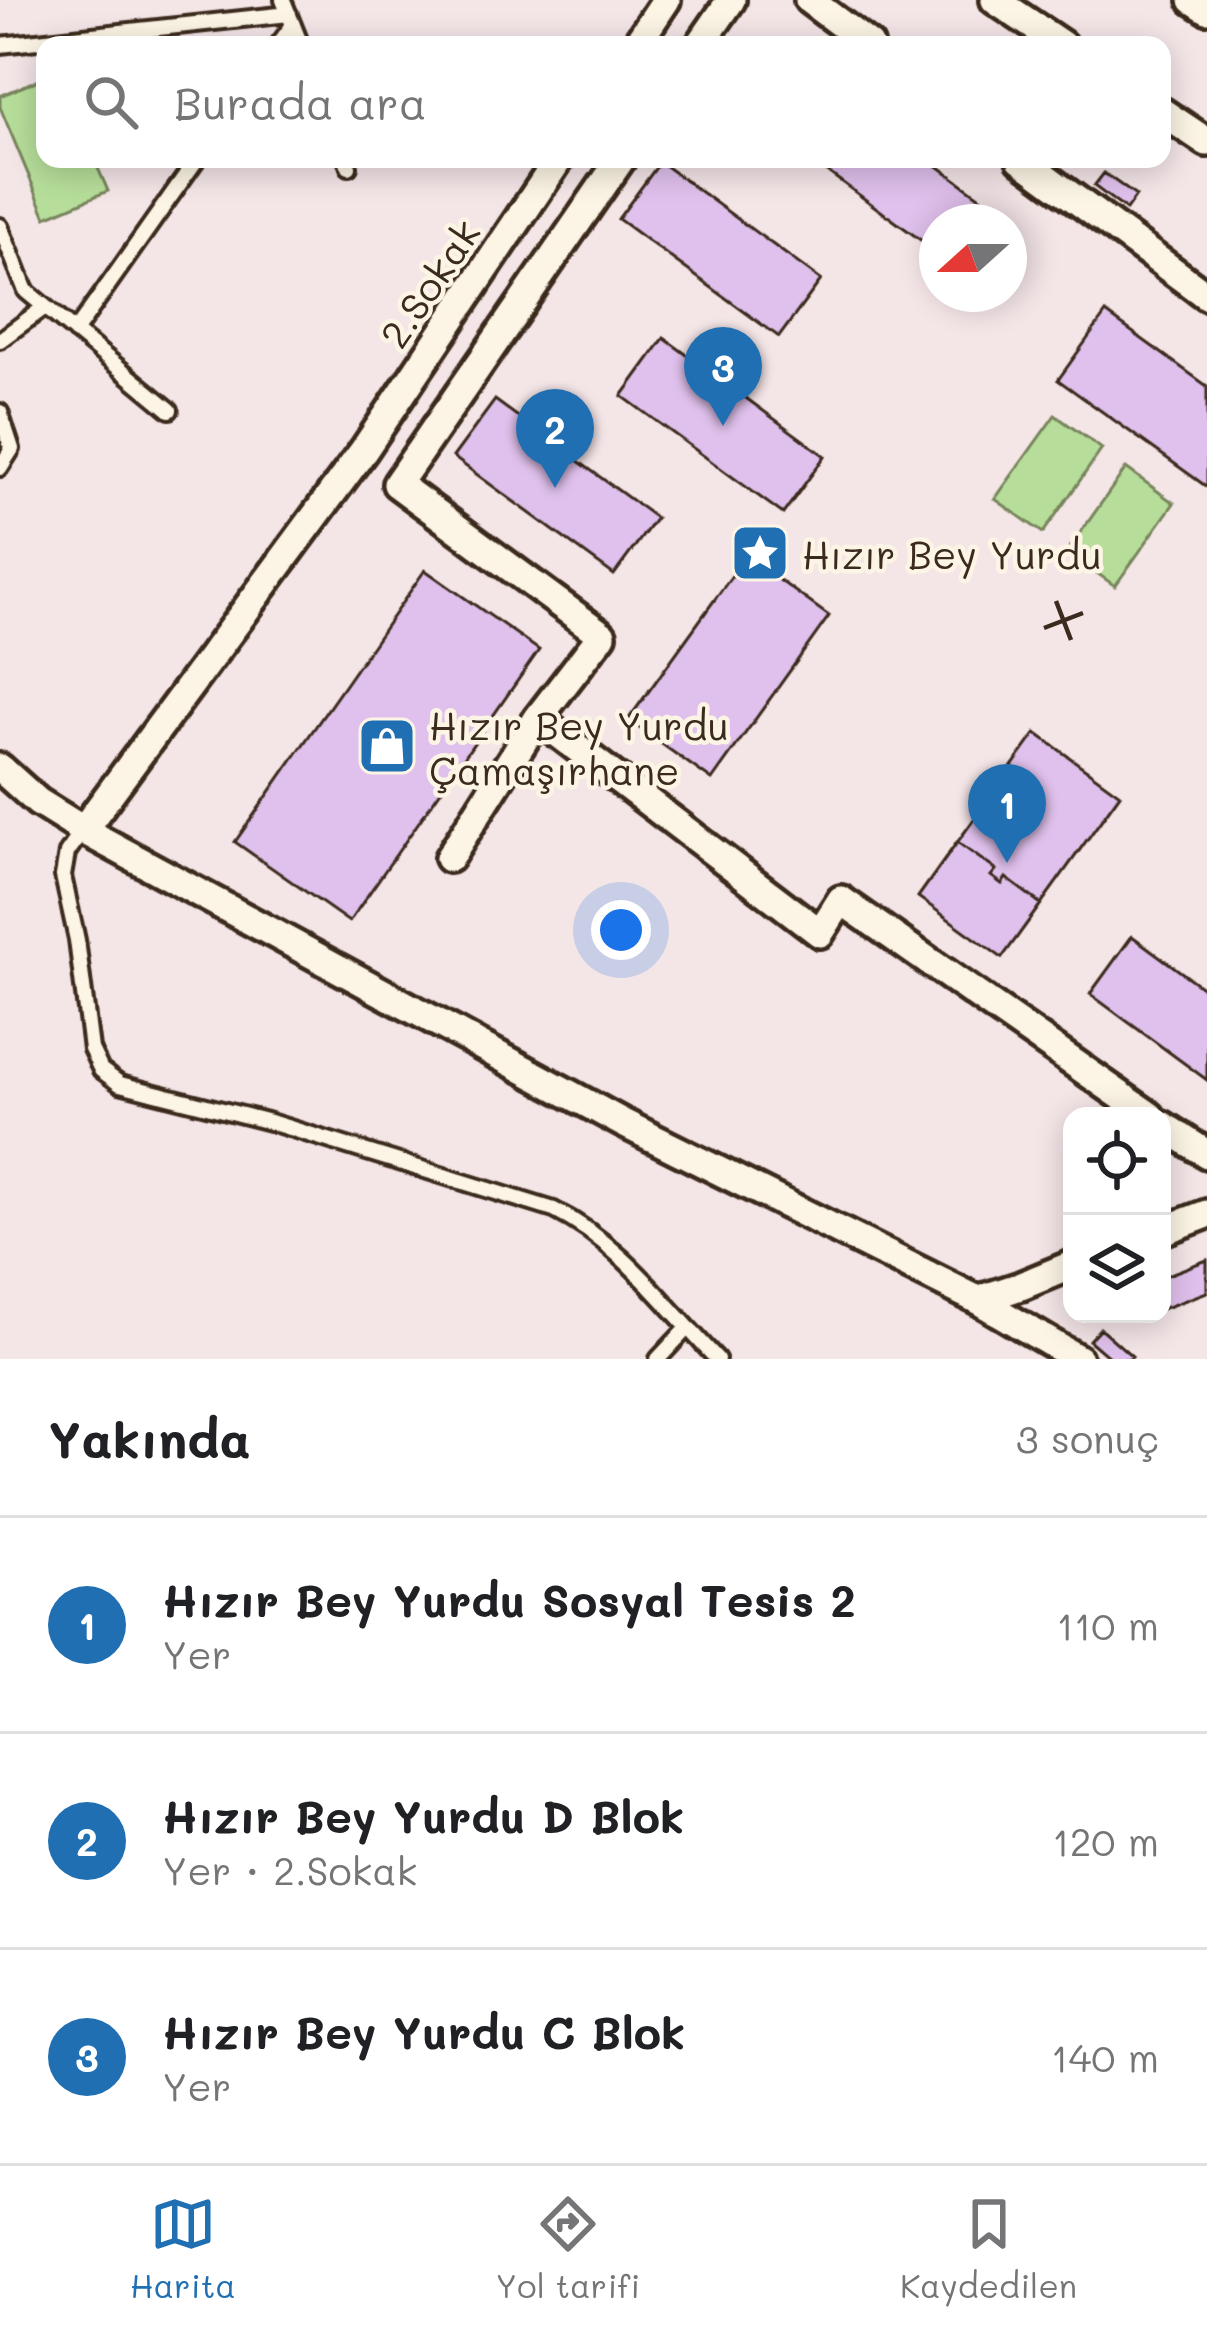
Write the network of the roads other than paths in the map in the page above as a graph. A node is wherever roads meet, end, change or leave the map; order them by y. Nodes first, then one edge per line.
1 (666, 0) edge
2 (731, 0) edge
3 (809, 0) edge
4 (995, 0) edge
5 (1193, 0) edge
6 (1207, 10) edge
7 (288, 13) edge
8 (81, 36) edge
9 (642, 36) edge
10 (706, 36) edge
11 (857, 36) edge
12 (1049, 36) edge
13 (36, 41) edge
14 (0, 45) edge
15 (1171, 118) edge
16 (1207, 142) edge
17 (191, 168) edge
18 (553, 168) edge
19 (615, 168) edge
20 (1033, 168) edge
21 (0, 226) edge
22 (1207, 296) edge
23 (45, 307) junction
24 (75, 332) junction
25 (0, 340) edge
26 (170, 410) dead end
27 (0, 412) edge
28 (0, 468) edge
29 (538, 718) junction
30 (0, 768) edge
31 (83, 830) junction
32 (449, 858) dead end
33 (1137, 1107) edge
34 (1171, 1131) edge
35 (1207, 1154) edge
36 (1207, 1214) edge
37 (1171, 1228) edge
38 (1063, 1268) edge
39 (978, 1300) junction
40 (687, 1328) junction
41 (658, 1359) edge
42 (718, 1359) edge
43 (1078, 1359) edge

1 - 9 street
2 - 10 street
3 - 11 street
4 - 12 street
5 - 6 street
7 - 8 lane
13 - 14 lane
15 - 16 street
17 - 24 lane
18 - 31 street, 2.Sokak
19 - 29 street
20 - 22 street
21 - 23 lane
23 - 24 lane
23 - 25 lane
24 - 26 lane
27 - 28 lane
29 - 32 street
29 - 33 street
30 - 31 street
31 - 39 street
31 - 40 lane
34 - 35 street
36 - 37 street
38 - 39 street
39 - 43 street
40 - 41 lane
40 - 42 lane

